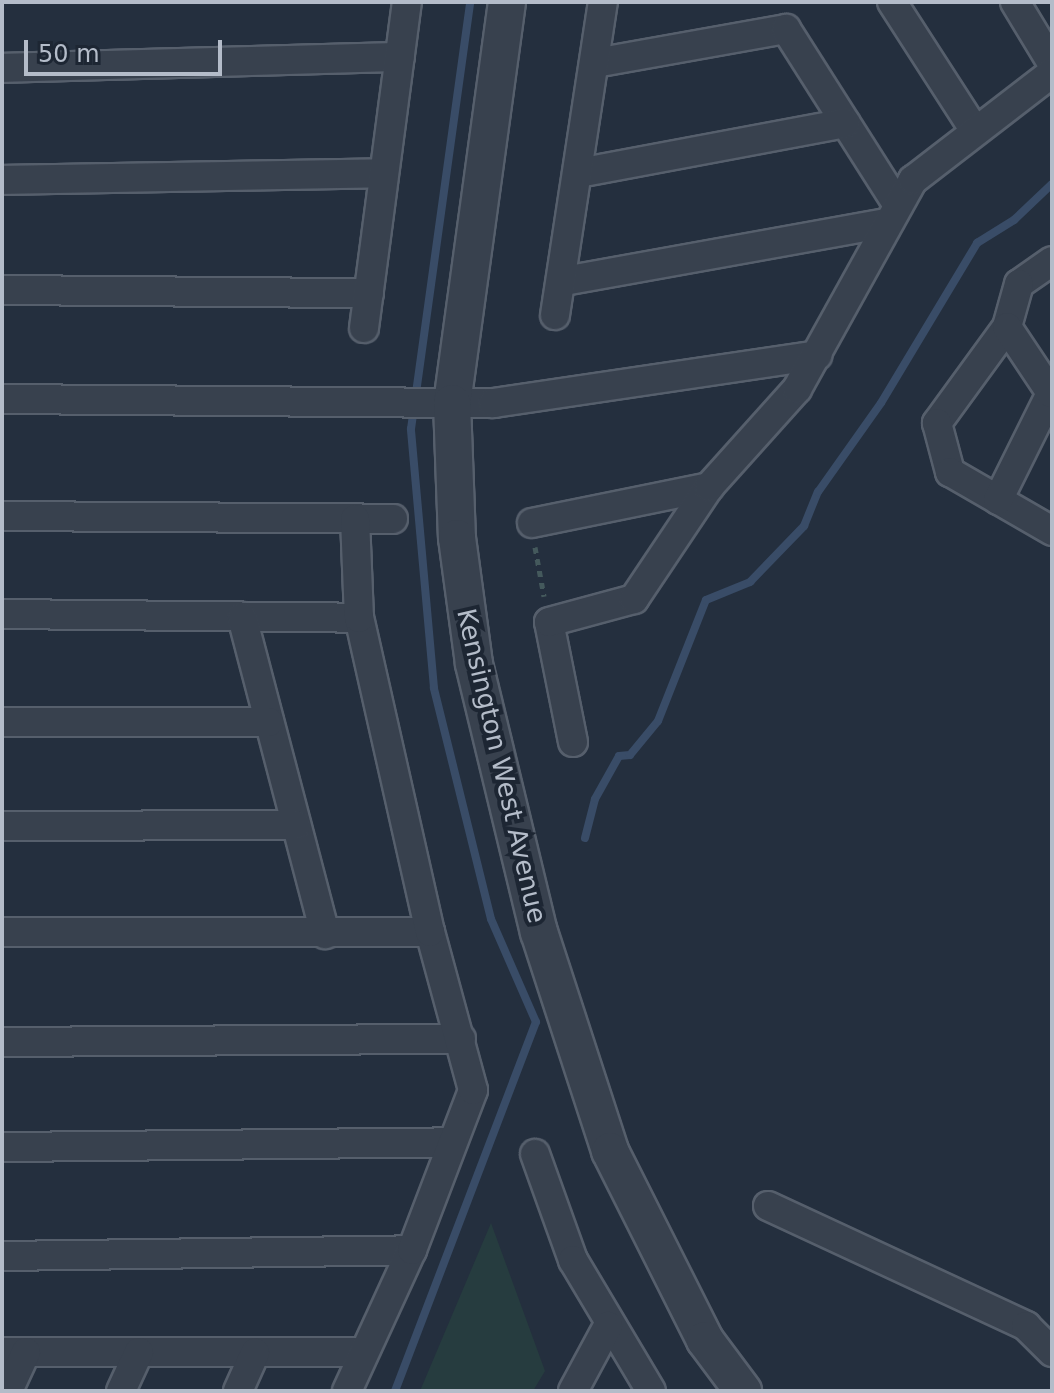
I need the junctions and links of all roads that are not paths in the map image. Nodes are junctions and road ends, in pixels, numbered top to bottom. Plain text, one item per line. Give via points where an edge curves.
1 (407, 2) edge
2 (507, 2) edge
3 (603, 2) edge
4 (892, 2) edge
5 (1015, 2) edge
6 (400, 57) junction
7 (595, 63) junction
8 (1052, 63) edge
9 (2, 68) edge
10 (1052, 73) edge
11 (845, 123) junction
12 (975, 131) junction
13 (384, 173) junction
14 (579, 173) junction
15 (2, 180) edge
16 (892, 214) junction
17 (1052, 261) edge
18 (564, 281) junction
19 (2, 290) edge
20 (369, 293) junction
21 (555, 315) dead end
22 (1007, 327) junction
23 (364, 328) dead end
24 (817, 355) junction
25 (2, 399) edge
26 (452, 403) junction
27 (709, 487) junction
28 (998, 500) junction
29 (2, 516) edge
30 (355, 519) junction
31 (393, 519) dead end
32 (532, 523) road end
33 (1052, 531) edge
34 (2, 614) edge
35 (242, 617) junction
36 (359, 618) junction
37 (2, 722) edge
38 (269, 722) junction
39 (573, 742) dead end
40 (296, 825) junction
41 (2, 826) edge
42 (2, 932) edge
43 (430, 932) junction
44 (325, 934) junction
45 (461, 1039) junction
46 (2, 1042) edge
47 (452, 1142) junction
48 (3, 1147) edge
49 (535, 1154) dead end
50 (768, 1206) dead end
51 (412, 1250) junction
52 (2, 1256) edge
53 (608, 1326) junction
54 (14, 1352) edge
55 (139, 1352) junction
56 (363, 1352) junction
57 (1052, 1352) edge
58 (255, 1353) junction
59 (8, 1391) edge
60 (121, 1391) edge
61 (238, 1391) edge
62 (347, 1391) edge
63 (573, 1391) edge
64 (651, 1391) edge
65 (743, 1391) edge

1 - 6 street
2 - 26 street, Kensington West Avenue
3 - 7 street
4 - 12 street
5 - 8 street
6 - 9 street
6 - 13 street
7 - 11 street via 786,29
7 - 14 street
10 - 12 street
11 - 14 street
11 - 16 street
12 - 16 street via 913,180
13 - 15 street
13 - 20 street
14 - 18 street
16 - 18 street
16 - 24 street
17 - 22 street via 1019,284
18 - 21 street
19 - 20 street
20 - 23 street
22 - 28 street via 1051,393
22 - 28 street via 937,423 950,472
24 - 26 street via 498,403
24 - 27 street via 797,389
25 - 26 street
26 - 65 street, Kensington West Avenue via 457,538 474,664 548,962 610,1151 705,1340
27 - 32 street
27 - 39 street via 634,599 549,622
28 - 33 street
29 - 30 street
30 - 31 street
30 - 36 street
34 - 35 street
35 - 36 street
35 - 38 street
36 - 43 street
37 - 38 street
38 - 40 street
40 - 41 street
40 - 44 street
42 - 44 street
43 - 44 street
43 - 45 street
45 - 46 street
45 - 47 street via 473,1090
47 - 48 street
47 - 51 street
49 - 53 street via 573,1260
50 - 57 street via 1026,1326
51 - 52 street
51 - 56 street
53 - 63 street
53 - 64 street
54 - 55 street
54 - 59 street
55 - 58 street
55 - 60 street
56 - 58 street
56 - 62 street
58 - 61 street

